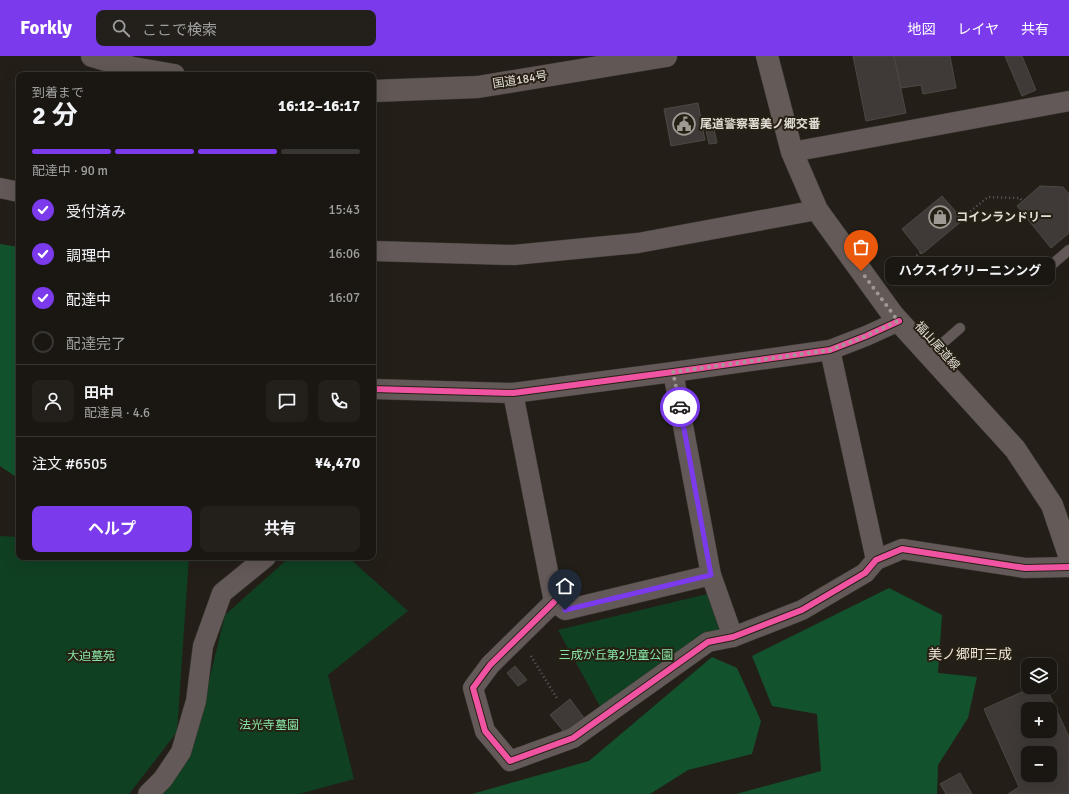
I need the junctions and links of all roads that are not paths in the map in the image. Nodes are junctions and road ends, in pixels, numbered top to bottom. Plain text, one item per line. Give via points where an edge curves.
1 (92, 56) edge
2 (666, 56) edge
3 (767, 56) edge
4 (156, 72) edge
5 (376, 91) edge
6 (1069, 101) edge
7 (792, 152) junction
8 (0, 188) edge
9 (16, 191) edge
10 (817, 210) junction
11 (1069, 250) edge
12 (376, 251) edge
13 (1041, 274) dead end
14 (898, 321) junction
15 (960, 328) dead end
16 (830, 350) junction
17 (929, 355) junction
18 (673, 372) junction
19 (376, 389) edge
20 (513, 393) junction
21 (1069, 555) edge
22 (262, 560) edge
23 (876, 560) junction
24 (1069, 566) edge
25 (711, 575) junction
26 (554, 602) junction
27 (733, 637) junction
28 (148, 794) edge

1 - 4 highway
2 - 5 highway, 国道184号 via 478,87
3 - 7 main road, 福山尾道線
6 - 7 street
7 - 10 main road, 福山尾道線
8 - 9 street
10 - 12 street via 638,243 514,255
10 - 14 main road, 福山尾道線
11 - 13 lane
14 - 16 street
14 - 17 main road, 福山尾道線
15 - 17 lane
16 - 18 street
16 - 23 street
17 - 21 main road, 福山尾道線 via 1015,449 1052,505
18 - 20 street
18 - 25 street
19 - 20 street
20 - 26 street
22 - 28 street via 222,593 203,646 196,701 181,752 163,779
23 - 24 street via 902,549 1025,568
23 - 27 street via 865,573 802,610
25 - 26 street via 565,610
25 - 27 street
26 - 27 street via 490,665 473,688 485,731 510,761 573,738 708,642

